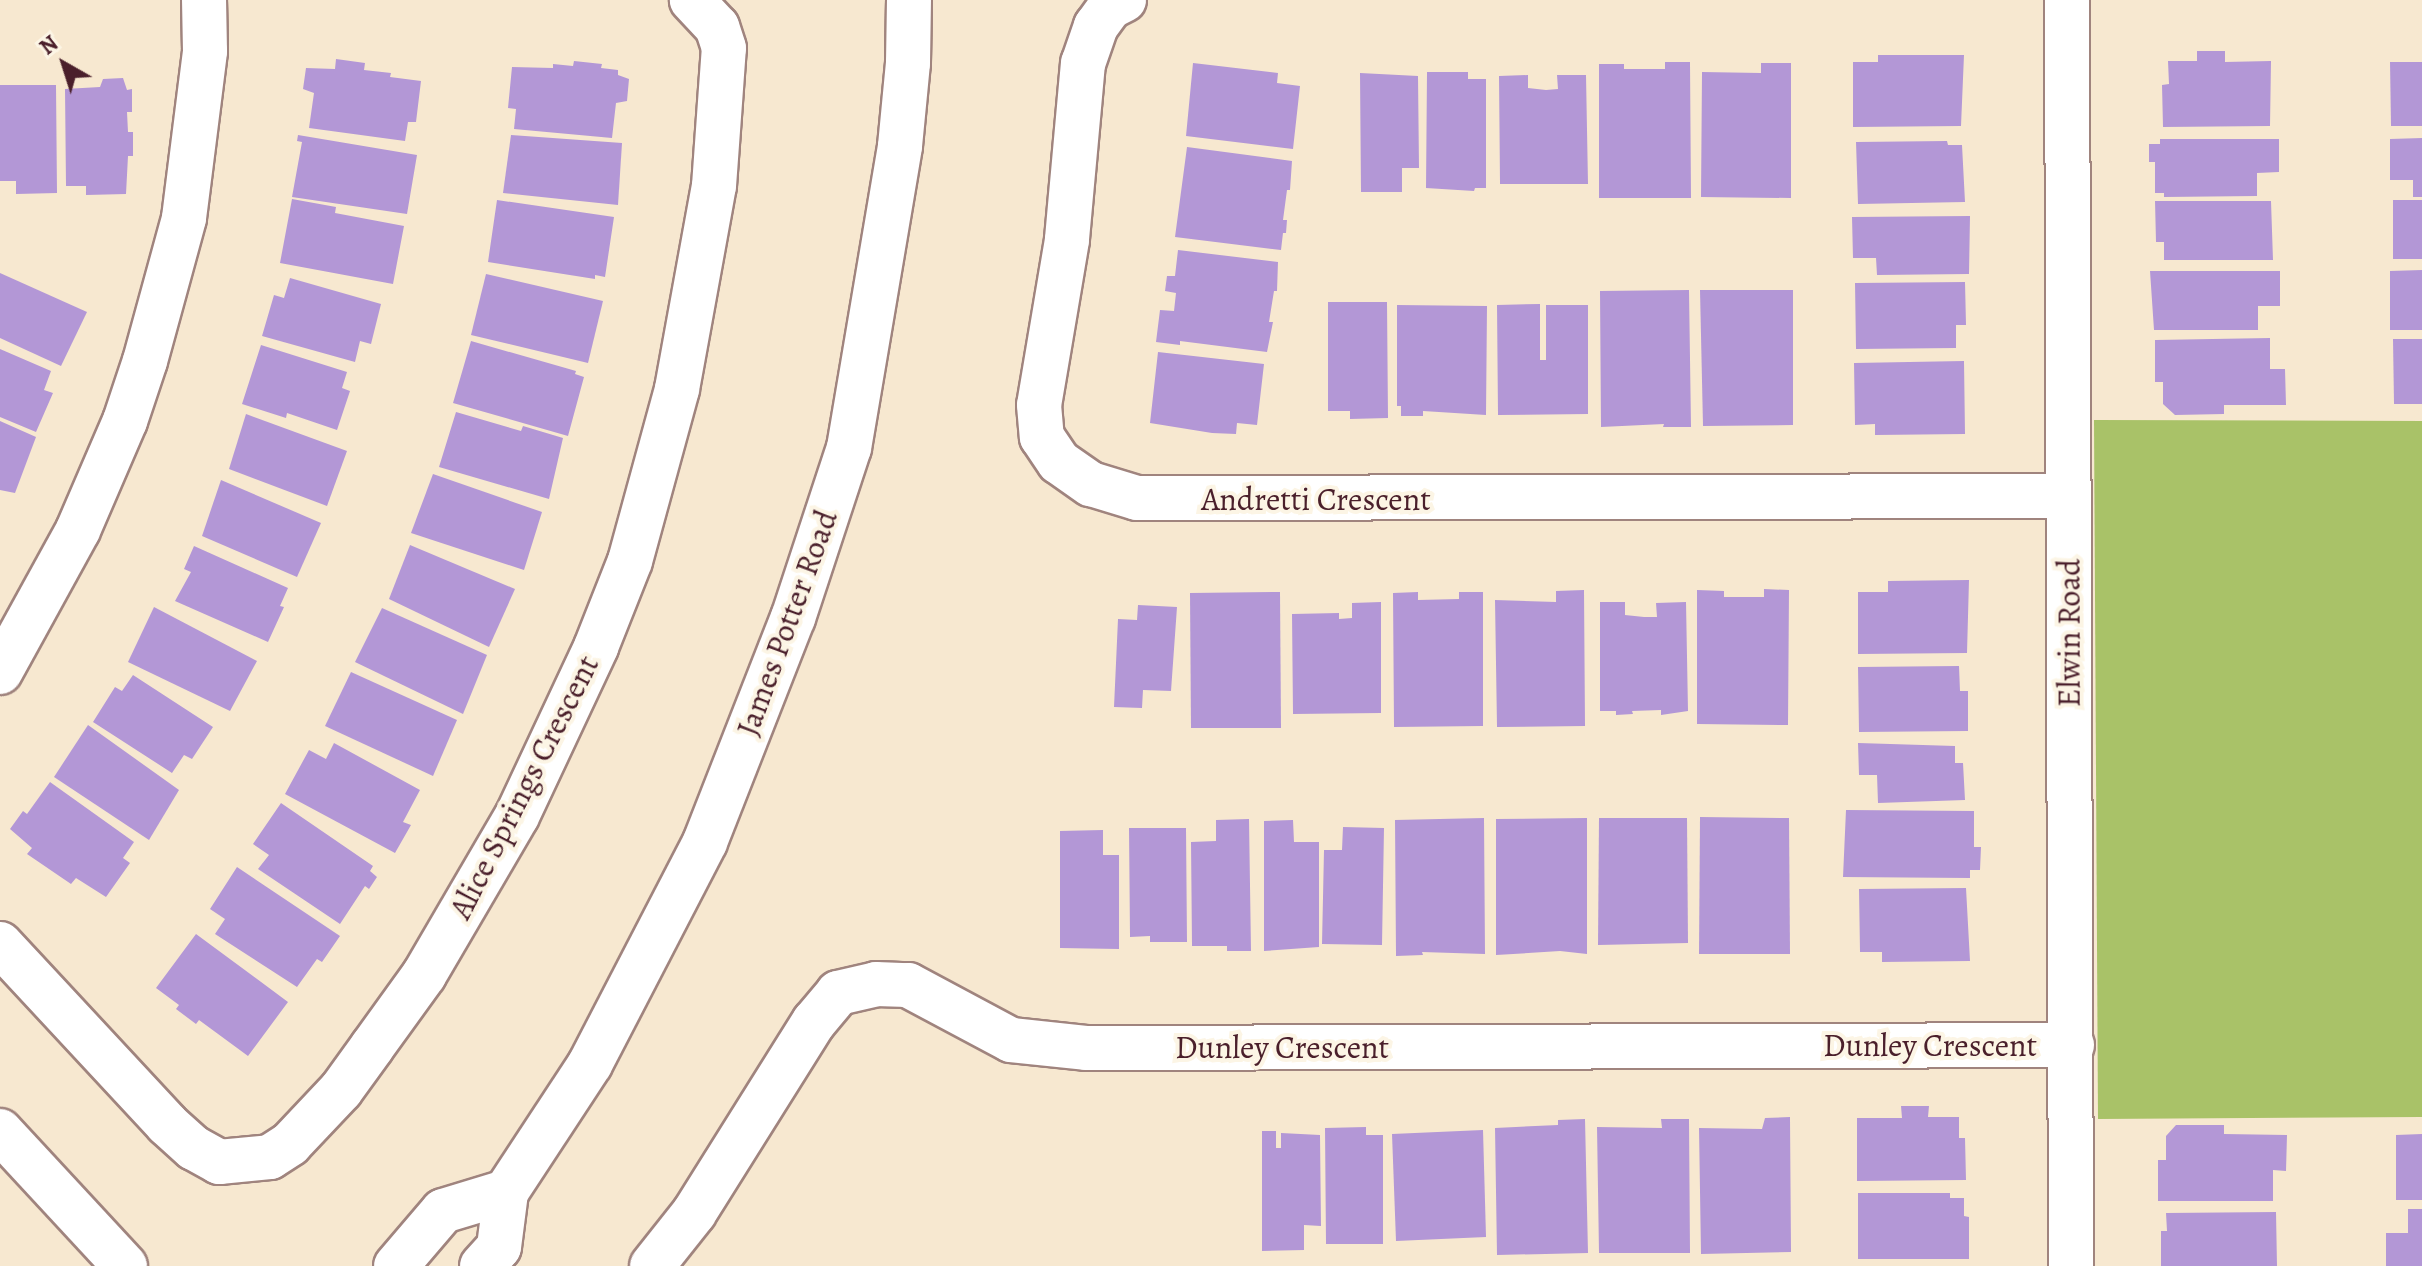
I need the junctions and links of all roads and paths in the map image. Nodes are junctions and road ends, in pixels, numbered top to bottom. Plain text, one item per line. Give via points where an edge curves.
1 (204, 0) edge
2 (909, 0) edge
3 (1124, 0) edge
4 (2067, 0) edge
5 (699, 6) edge
6 (2068, 496) junction
7 (0, 672) edge
8 (0, 944) edge
9 (2072, 1045) junction
10 (0, 1131) edge
11 (506, 1192) junction
12 (125, 1266) edge
13 (396, 1266) edge
14 (482, 1266) edge
15 (652, 1266) edge
16 (2071, 1266) edge

1 - 7 street via 205,51 184,218 145,361 78,530
2 - 11 street, James Potter Road via 900,146 849,448 793,618 692,869 590,1064
3 - 6 street, Andretti Crescent via 1110,7 1096,26 1083,63 1067,240 1039,405 1042,437 1059,462 1091,484 1137,498
4 - 6 street, Elwin Road
5 - 8 street, Alice Springs Crescent via 717,27 724,48 714,186 677,389 630,561 517,816 424,975 341,1090 290,1144 270,1157 219,1162 167,1124
6 - 9 street, Elwin Road
9 - 15 street, Dunley Crescent via 1086,1048 1011,1040 908,985 876,984 838,993 814,1022 694,1213
9 - 16 street, Elwin Road
10 - 12 street
11 - 13 street via 443,1211
11 - 14 street, James Potter Road via 499,1247

